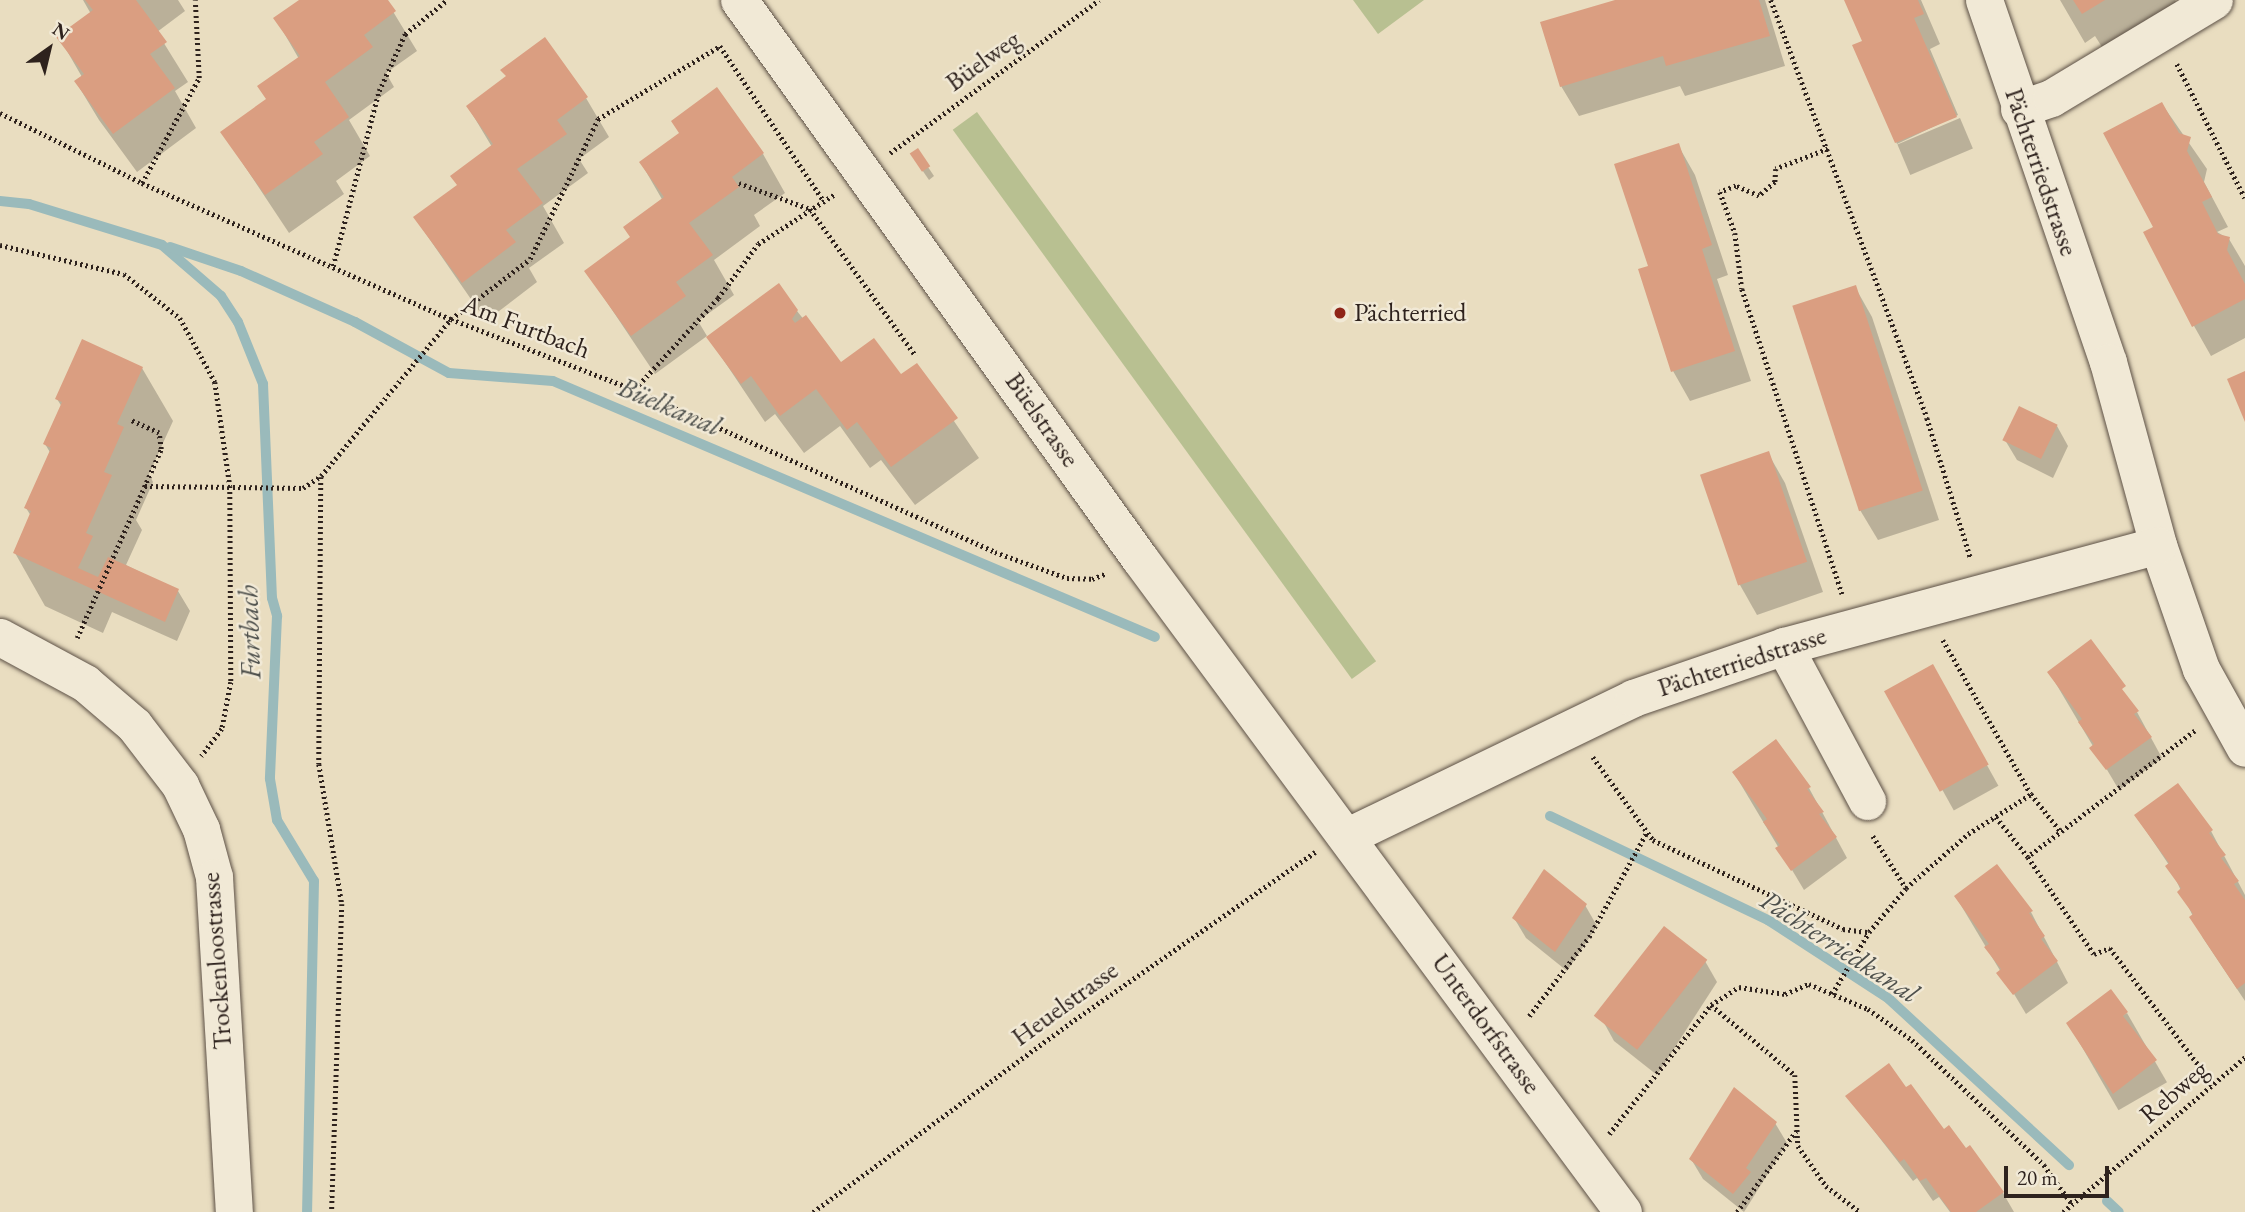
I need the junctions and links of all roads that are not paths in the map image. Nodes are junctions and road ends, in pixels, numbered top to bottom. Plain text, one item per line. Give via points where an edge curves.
1 (739, 0) edge
2 (1984, 0) edge
3 (2214, 0) edge
4 (2019, 109) junction
5 (2158, 545) junction
6 (0, 637) edge
7 (1784, 646) junction
8 (2245, 748) edge
9 (1867, 801) dead end
10 (1346, 834) junction
11 (234, 1212) edge
12 (1623, 1212) edge

1 - 10 street, Büelstrasse via 1140,559
2 - 4 street, Pächterriedstrasse
3 - 4 street via 2051,98
4 - 5 street, Pächterriedstrasse via 2108,362
5 - 7 street, Pächterriedstrasse
5 - 8 street, Pächterriedstrasse via 2201,669
6 - 11 street, Trockenloostrasse via 85,683 134,725 180,785 201,829 214,877
7 - 9 street
7 - 10 street, Pächterriedstrasse via 1633,698
10 - 12 street, Unterdorfstrasse

